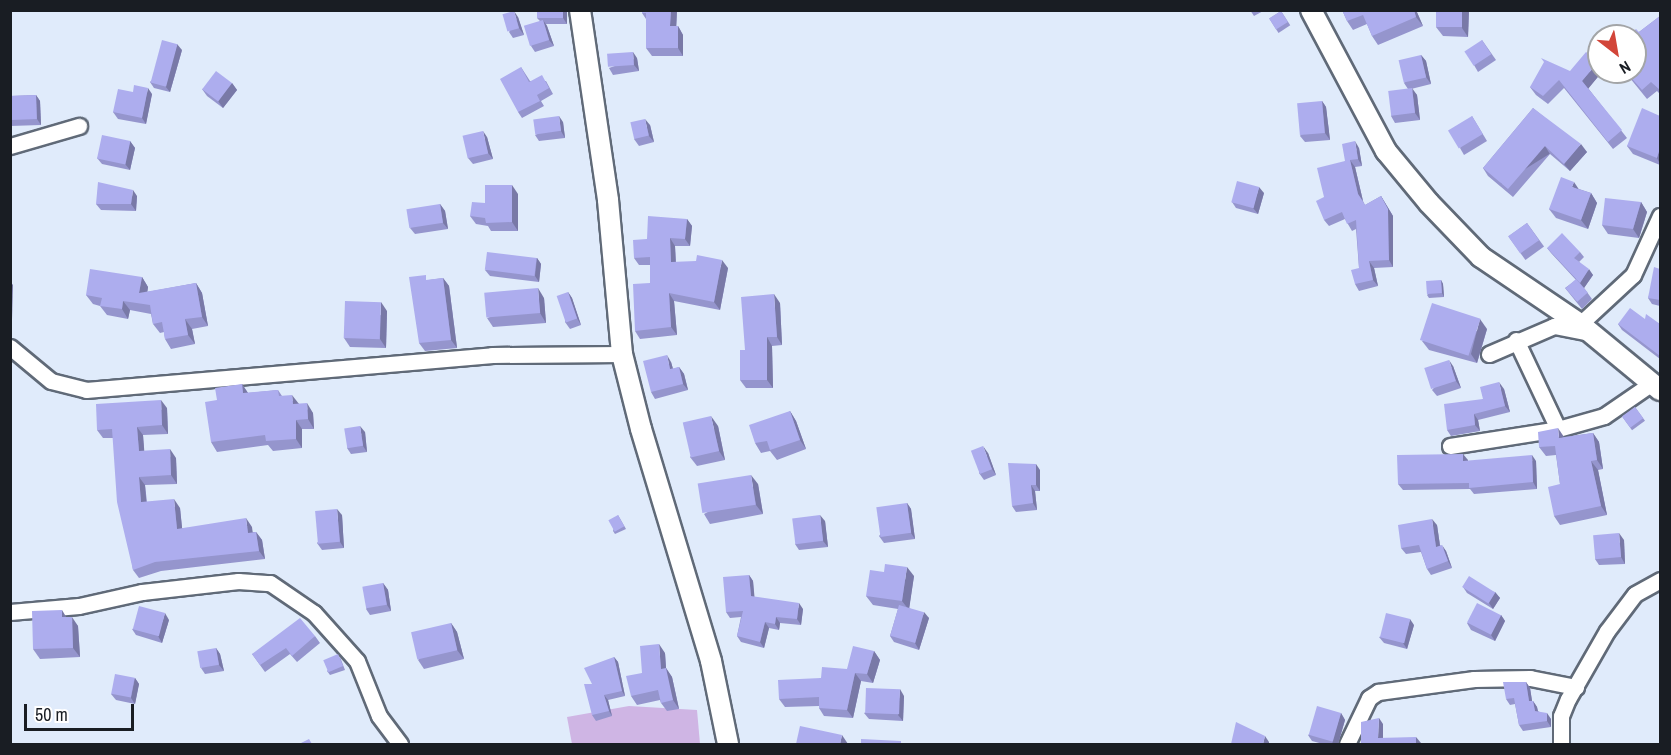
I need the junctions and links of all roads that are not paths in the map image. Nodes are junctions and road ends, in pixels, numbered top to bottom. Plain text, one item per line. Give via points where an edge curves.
1 (580, 10) edge
2 (1311, 10) edge
3 (79, 126) dead end
4 (10, 146) edge
5 (1660, 216) edge
6 (1586, 330) junction
7 (1516, 340) junction
8 (10, 347) edge
9 (622, 354) junction
10 (1490, 354) dead end
11 (1656, 386) edge
12 (1558, 429) junction
13 (1450, 446) dead end
14 (1660, 580) edge
15 (10, 612) edge
16 (1576, 687) junction
17 (400, 744) edge
18 (728, 744) edge
19 (1347, 744) edge
20 (1561, 744) edge

1 - 9 main road via 608,200
2 - 6 main road via 1386,151 1429,203 1481,257
3 - 4 street
5 - 6 street via 1633,275
6 - 7 street via 1565,325
6 - 11 main road
7 - 10 street
7 - 12 street
8 - 9 street via 51,381 86,390 492,356
9 - 18 main road via 640,429 711,661
11 - 12 street via 1604,416
12 - 13 street
14 - 16 street via 1635,594 1621,610
15 - 17 street via 79,606 142,592 237,581 270,584 314,613 357,661 379,716
16 - 19 street via 1530,678 1474,679 1378,692 1369,698
16 - 20 street via 1561,716

